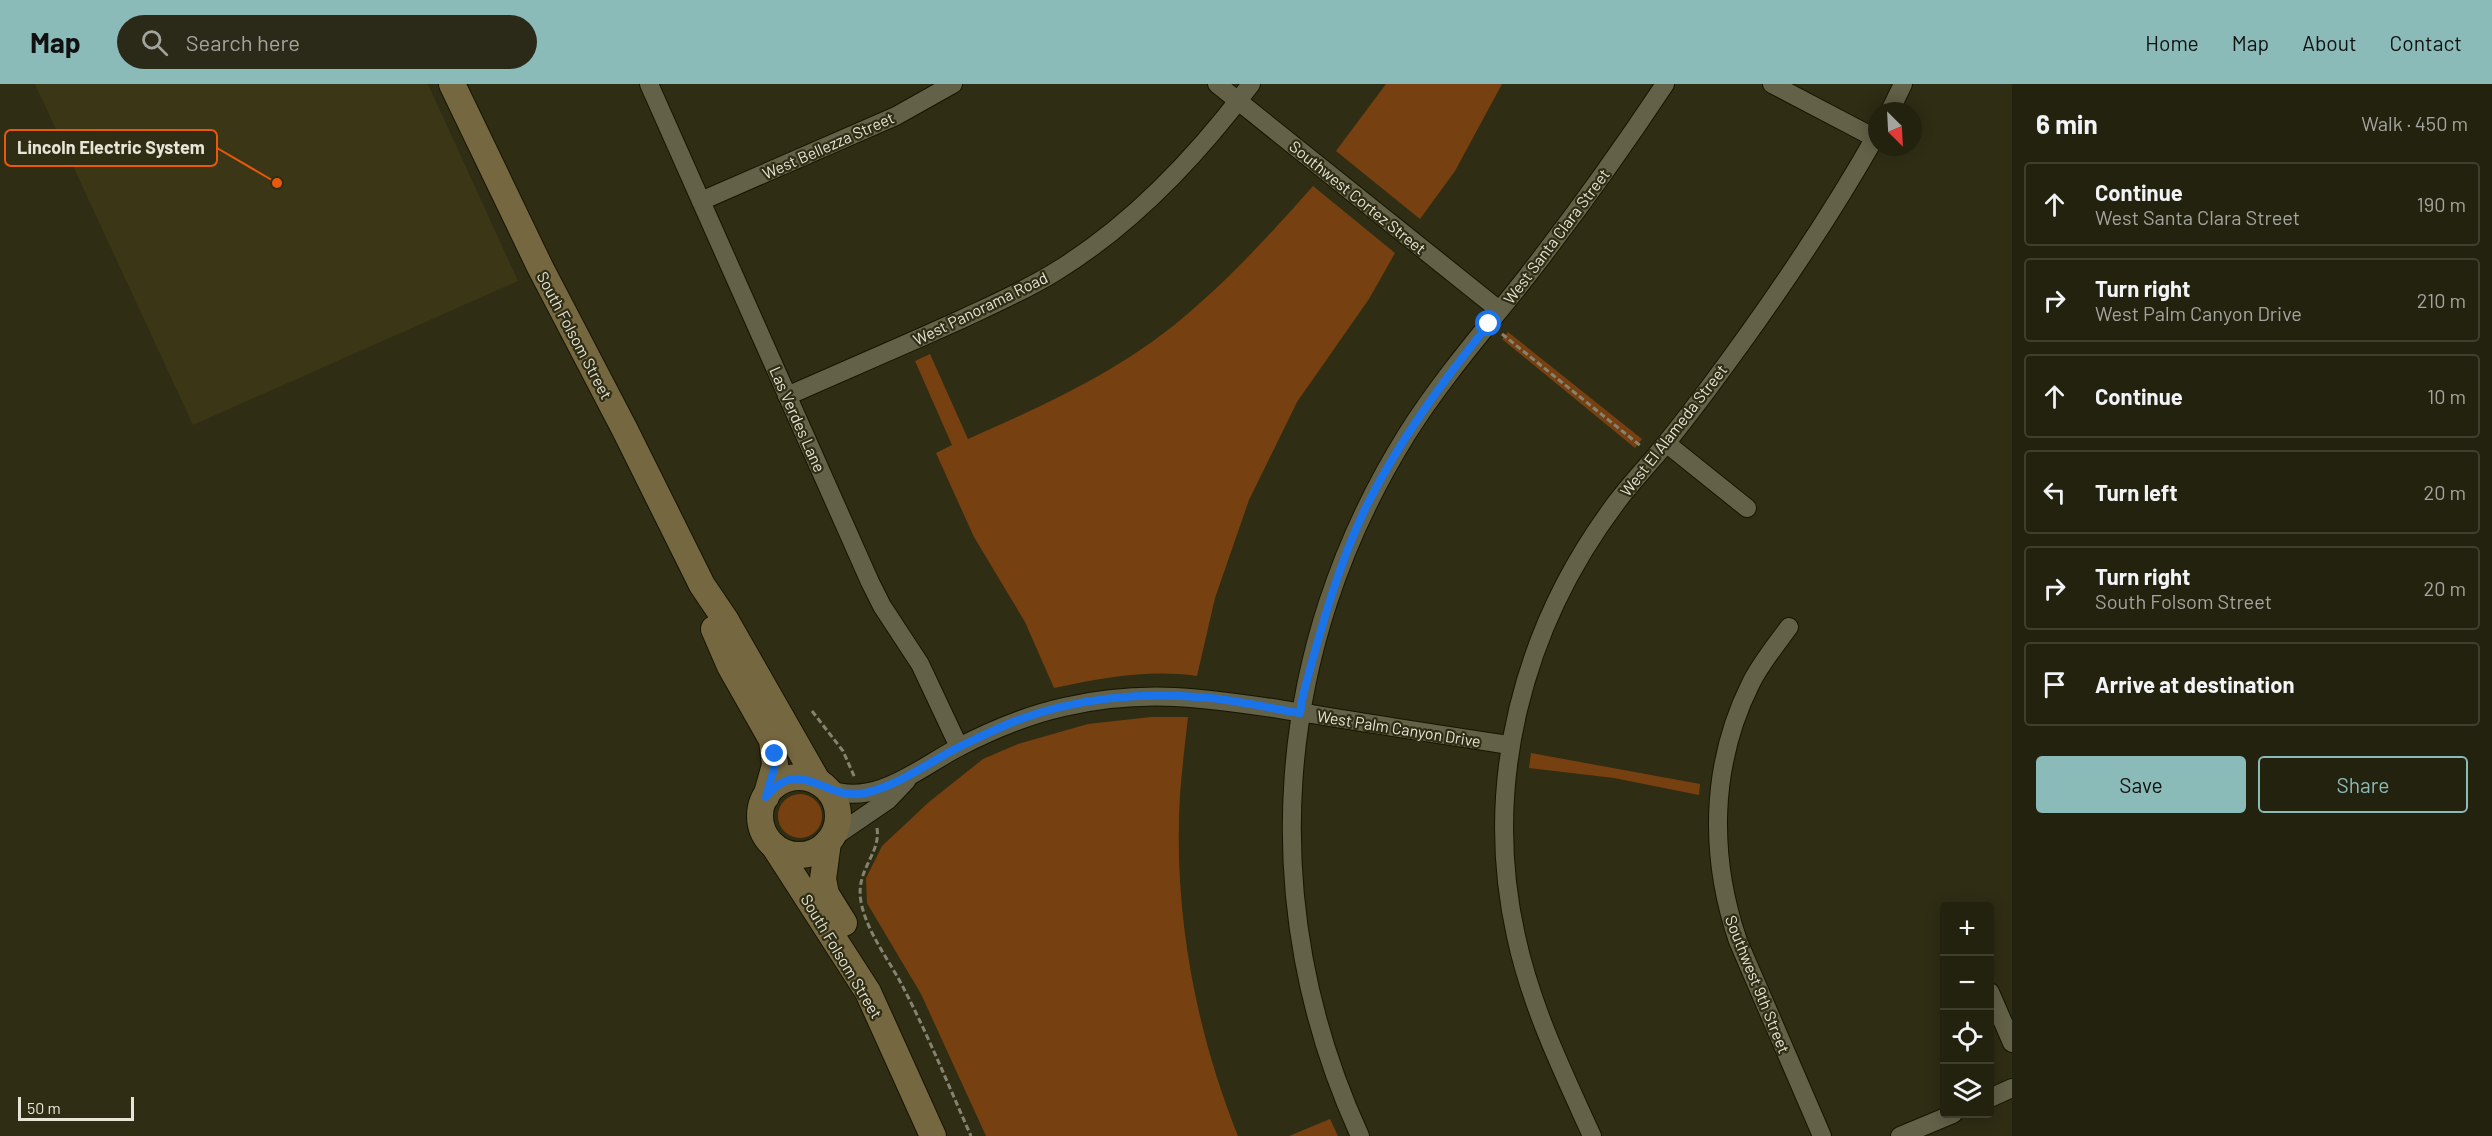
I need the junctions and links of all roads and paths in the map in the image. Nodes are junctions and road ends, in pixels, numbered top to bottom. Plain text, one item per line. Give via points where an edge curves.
1 (452, 84) edge
2 (649, 84) edge
3 (953, 84) edge
4 (1217, 84) edge
5 (1251, 84) edge
6 (1665, 84) edge
7 (1772, 84) edge
8 (1904, 84) edge
9 (1238, 101) junction
10 (1895, 102) edge
11 (1868, 132) edge
12 (1868, 150) edge
13 (701, 201) junction
14 (1494, 317) junction
15 (788, 396) junction
16 (1660, 450) junction
17 (1747, 508) dead end
18 (702, 585) junction
19 (1790, 627) dead end
20 (812, 711) dead end
21 (1300, 713) junction
22 (1509, 745) junction
23 (958, 747) junction
24 (910, 776) junction
25 (856, 781) dead end
26 (822, 785) junction
27 (766, 797) junction
28 (877, 826) dead end
29 (830, 841) junction
30 (774, 846) junction
31 (1994, 1003) edge
32 (2012, 1043) edge
33 (2012, 1088) edge
34 (1994, 1096) edge
35 (1945, 1123) edge
36 (933, 1136) edge
37 (949, 1136) edge
38 (971, 1136) edge
39 (1360, 1136) edge
40 (1592, 1136) edge
41 (1822, 1136) edge
42 (1900, 1136) edge

1 - 18 street, South Folsom Street
2 - 13 street, Las Verdes Lane
3 - 13 street, West Bellezza Street via 896,116
4 - 9 street, Southwest Cortez Street
5 - 9 street, West Panorama Road
6 - 14 street, West Santa Clara Street via 1627,141
7 - 11 street
8 - 10 street
9 - 14 street, Southwest Cortez Street
9 - 15 street, West Panorama Road via 1170,180 1056,272 1008,298
12 - 16 street, West El Alameda Street via 1842,197 1722,369
13 - 15 street, Las Verdes Lane
14 - 16 path
14 - 21 street, West Santa Clara Street via 1408,432 1365,510 1333,589
15 - 23 street, Las Verdes Lane via 870,582 920,664
16 - 17 street
16 - 22 street, West El Alameda Street via 1584,550 1552,609 1534,655
18 - 26 street, South Folsom Street
18 - 27 street, South Folsom Street via 730,666 772,740 775,765
19 - 41 street, Southwest 9th Street via 1751,682 1737,714 1722,771 1716,822 1718,855 1725,902 1738,941
20 - 25 path via 843,751
21 - 22 street, West Palm Canyon Drive
21 - 23 street, West Palm Canyon Drive via 1210,698 1156,695 1102,700 1010,723
21 - 39 street, West Santa Clara Street via 1292,804 1292,870 1304,969 1336,1080
22 - 40 street, West El Alameda Street via 1504,831 1515,933 1540,1019
23 - 24 street, West Palm Canyon Drive
24 - 26 street, West Palm Canyon Drive via 862,794 836,793
24 - 29 street, West Palm Canyon Drive via 888,800
26 - 27 street via 807,778 795,778 783,781
26 - 29 street via 837,807 838,818
27 - 30 street via 761,823
28 - 38 path via 879,837 860,880 864,915 920,1020
29 - 30 street via 807,854 795,855
29 - 37 street, South Folsom Street via 823,879 826,894 888,999
30 - 36 street, South Folsom Street via 868,992
31 - 32 street
33 - 34 street
35 - 42 street

